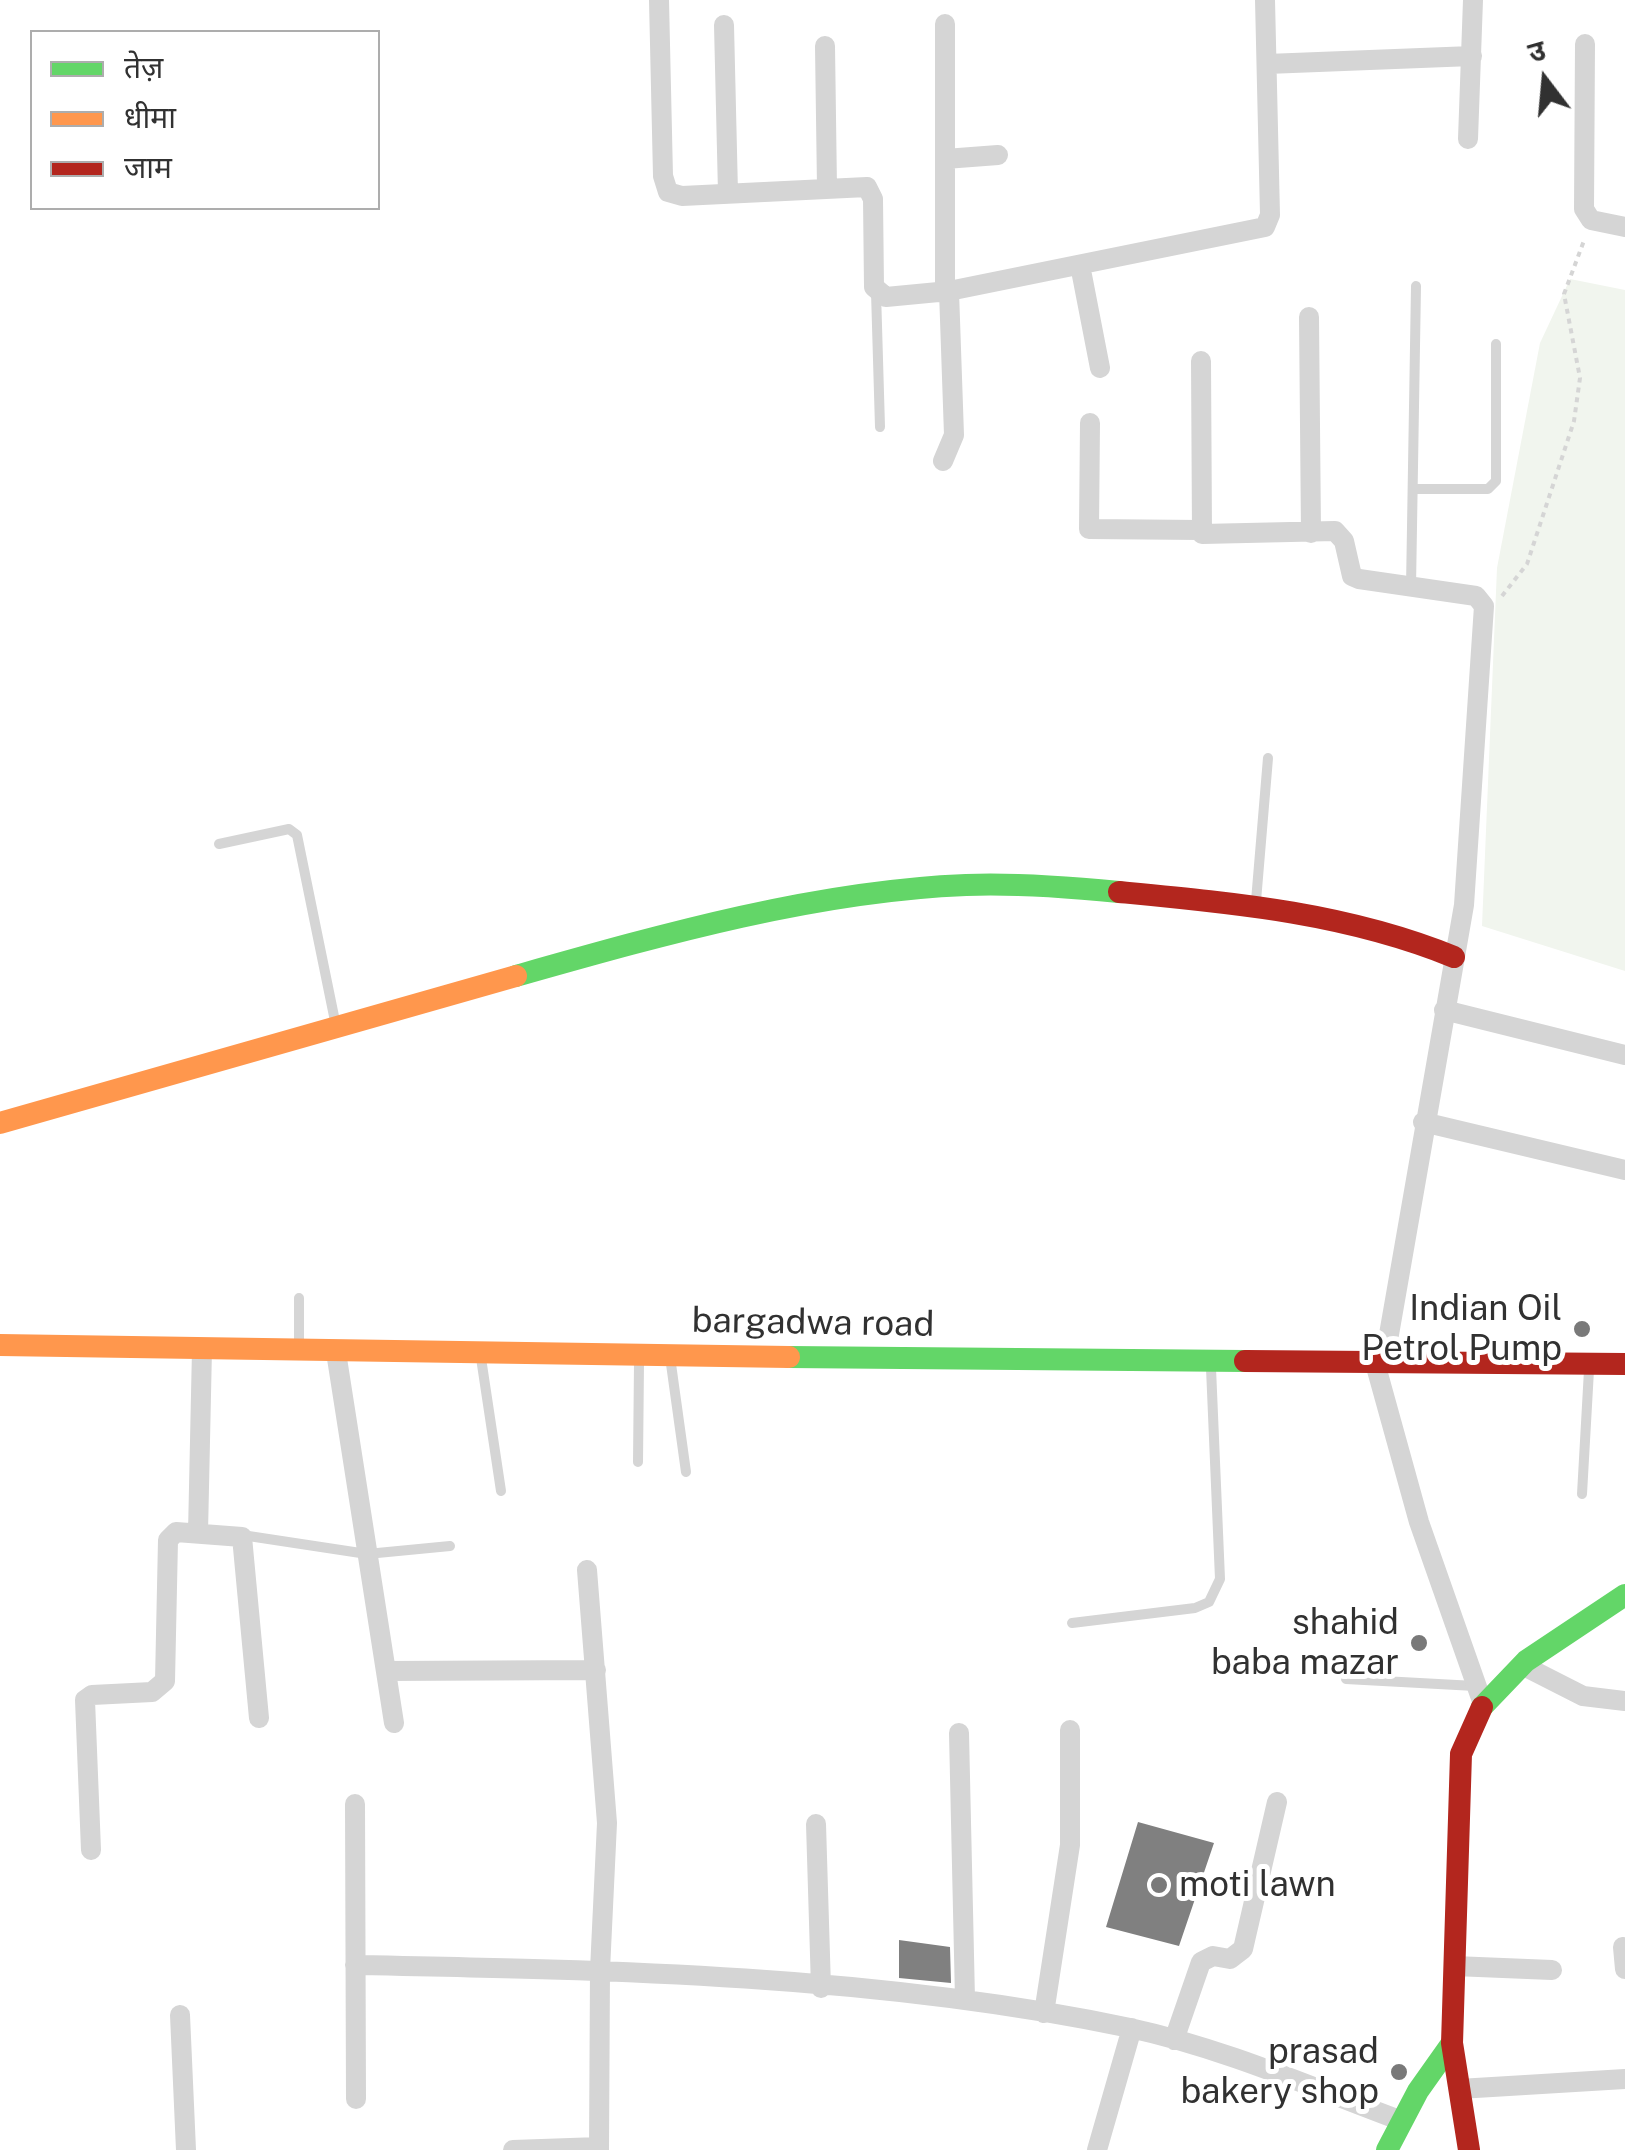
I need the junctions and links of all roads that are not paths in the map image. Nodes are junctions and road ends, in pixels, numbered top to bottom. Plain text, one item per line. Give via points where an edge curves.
1 (659, 0) edge
2 (1265, 0) edge
3 (1473, 0) edge
4 (945, 24) dead end
5 (724, 25) dead end
6 (1585, 44) dead end
7 (825, 46) dead end
8 (1472, 56) junction
9 (1266, 64) junction
10 (1468, 140) dead end
11 (998, 155) dead end
12 (945, 159) junction
13 (826, 188) junction
14 (728, 194) junction
15 (1625, 227) edge
16 (1080, 265) junction
17 (1416, 286) dead end
18 (947, 291) junction
19 (876, 292) junction
20 (1309, 317) dead end
21 (1496, 344) dead end
22 (1201, 362) dead end
23 (1100, 368) dead end
24 (1090, 423) dead end
25 (880, 427) dead end
26 (943, 461) dead end
27 (1413, 490) junction
28 (1200, 530) junction
29 (1310, 532) junction
30 (1412, 588) junction
31 (1268, 758) dead end
32 (219, 844) dead end
33 (1255, 904) junction
34 (1454, 957) junction
35 (1444, 1010) junction
36 (336, 1026) junction
37 (1625, 1055) edge
38 (1423, 1122) junction
39 (0, 1123) edge
40 (1625, 1170) edge
41 (299, 1298) dead end
42 (0, 1345) edge
43 (202, 1349) junction
44 (299, 1352) junction
45 (336, 1352) junction
46 (481, 1354) junction
47 (639, 1356) junction
48 (670, 1356) junction
49 (1211, 1362) junction
50 (1380, 1363) junction
51 (1590, 1364) junction
52 (1625, 1364) edge
53 (638, 1462) dead end
54 (686, 1472) dead end
55 (501, 1491) dead end
56 (1582, 1494) dead end
57 (198, 1532) junction
58 (236, 1534) junction
59 (450, 1546) dead end
60 (368, 1554) junction
61 (588, 1570) dead end
62 (1625, 1595) edge
63 (1072, 1623) dead end
64 (1522, 1665) junction
65 (596, 1670) junction
66 (386, 1671) junction
67 (1346, 1679) dead end
68 (1480, 1695) junction
69 (1625, 1701) edge
70 (259, 1718) dead end
71 (394, 1723) dead end
72 (1070, 1730) dead end
73 (959, 1734) dead end
74 (1277, 1802) dead end
75 (355, 1804) dead end
76 (816, 1824) dead end
77 (91, 1850) dead end
78 (356, 1964) junction
79 (1454, 1966) junction
80 (600, 1970) junction
81 (1552, 1970) dead end
82 (821, 1988) junction
83 (965, 2000) junction
84 (1044, 2013) junction
85 (180, 2015) dead end
86 (1132, 2028) junction
87 (1174, 2040) junction
88 (1452, 2044) junction
89 (1625, 2079) edge
90 (1459, 2088) junction
91 (356, 2098) dead end
92 (1402, 2121) junction
93 (599, 2149) edge
94 (186, 2150) edge
95 (513, 2150) edge
96 (1098, 2150) edge
97 (1387, 2150) edge
98 (1469, 2150) edge

1 - 14 street via 664,184 674,196
2 - 9 street
3 - 8 street
4 - 12 street
5 - 14 street
6 - 15 street via 1584,210 1592,220
7 - 13 street
8 - 9 street
8 - 10 street
9 - 16 street via 1265,227
11 - 12 street
12 - 18 street
13 - 14 street
13 - 19 street via 862,186 872,194
16 - 18 street
16 - 23 street
17 - 27 lane
18 - 19 street via 886,298
18 - 26 street via 954,435
19 - 25 lane
20 - 29 street
21 - 27 lane via 1496,481 1488,488
22 - 28 street
24 - 28 street via 1088,529
27 - 30 lane
28 - 29 street via 1206,537
29 - 30 street via 1341,534 1352,576
30 - 34 street via 1476,596 1484,606 1466,890
31 - 33 lane
32 - 36 lane via 289,829 297,834
33 - 34 street via 1404,936
33 - 36 street via 994,883 891,890 550,963
34 - 35 street
35 - 37 street
35 - 38 street
36 - 39 street via 148,1087
38 - 40 street
38 - 50 street
41 - 44 lane
42 - 43 street, bargadwa road
43 - 44 street, bargadwa road
43 - 57 street
44 - 45 street, bargadwa road
45 - 46 street, bargadwa road
45 - 60 street
46 - 47 street, bargadwa road
46 - 55 lane
47 - 48 street, bargadwa road
47 - 53 lane
48 - 49 street, bargadwa road
48 - 54 lane
49 - 50 street, bargadwa road
49 - 63 lane via 1216,1593 1196,1608
50 - 51 street, bargadwa road
50 - 68 street via 1419,1522
51 - 52 street, bargadwa road
51 - 56 lane
57 - 58 street
57 - 77 street via 176,1532 168,1540 165,1680 152,1692 85,1700
58 - 60 lane
58 - 70 street via 244,1544
59 - 60 lane
60 - 66 street
61 - 65 street
62 - 64 street
64 - 68 street
64 - 69 street via 1595,1700
65 - 66 street
65 - 80 street via 608,1823
66 - 71 street
67 - 68 lane
68 - 79 street via 1461,1754
72 - 84 street via 1070,1845
73 - 83 street
74 - 87 street via 1243,1949 1230,1960 1213,1956 1201,1962
75 - 78 street
76 - 82 street
78 - 80 street
78 - 91 street
79 - 81 street
79 - 88 street
80 - 82 street
80 - 93 street
82 - 83 street
83 - 84 street
84 - 86 street
85 - 94 street
86 - 87 street
86 - 96 street
87 - 92 street
88 - 90 street
88 - 92 street
89 - 90 street
90 - 98 street
92 - 97 street
93 - 95 street

